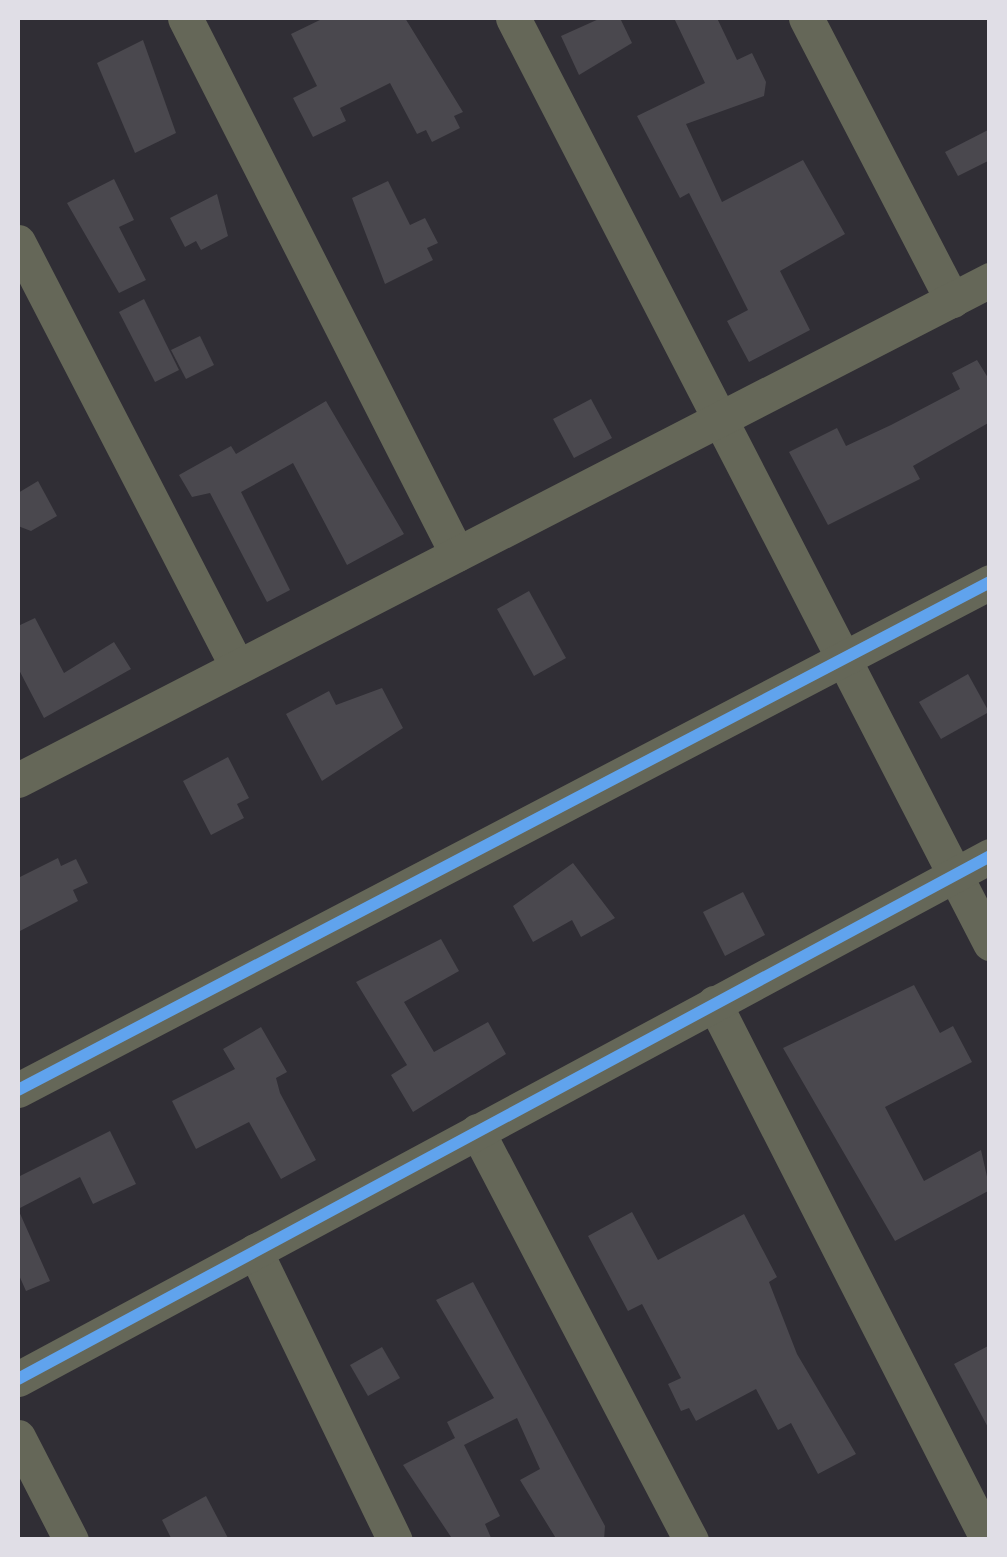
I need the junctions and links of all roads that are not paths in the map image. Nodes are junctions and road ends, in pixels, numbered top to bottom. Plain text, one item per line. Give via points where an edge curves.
1 (186, 18) edge
2 (513, 18) edge
3 (806, 18) edge
4 (18, 242) edge
5 (990, 280) edge
6 (952, 300) junction
7 (720, 419) junction
8 (457, 554) junction
9 (990, 582) edge
10 (844, 658) junction
11 (237, 667) junction
12 (18, 780) edge
13 (990, 856) edge
14 (954, 873) junction
15 (990, 942) edge
16 (714, 1003) junction
17 (18, 1090) edge
18 (476, 1131) junction
19 (255, 1252) junction
20 (18, 1379) edge
21 (18, 1437) edge
22 (71, 1540) edge
23 (394, 1540) edge
24 (691, 1540) edge
25 (988, 1540) edge

1 - 8 street
2 - 7 street
3 - 6 street
4 - 11 street
5 - 6 street
6 - 7 street
7 - 8 street
7 - 10 street
8 - 11 street
9 - 10 street
10 - 14 street
10 - 17 street
11 - 12 street
13 - 14 street
14 - 15 street
14 - 16 street
16 - 18 street
16 - 25 street
18 - 19 street
18 - 24 street
19 - 20 street
19 - 23 street
21 - 22 street

